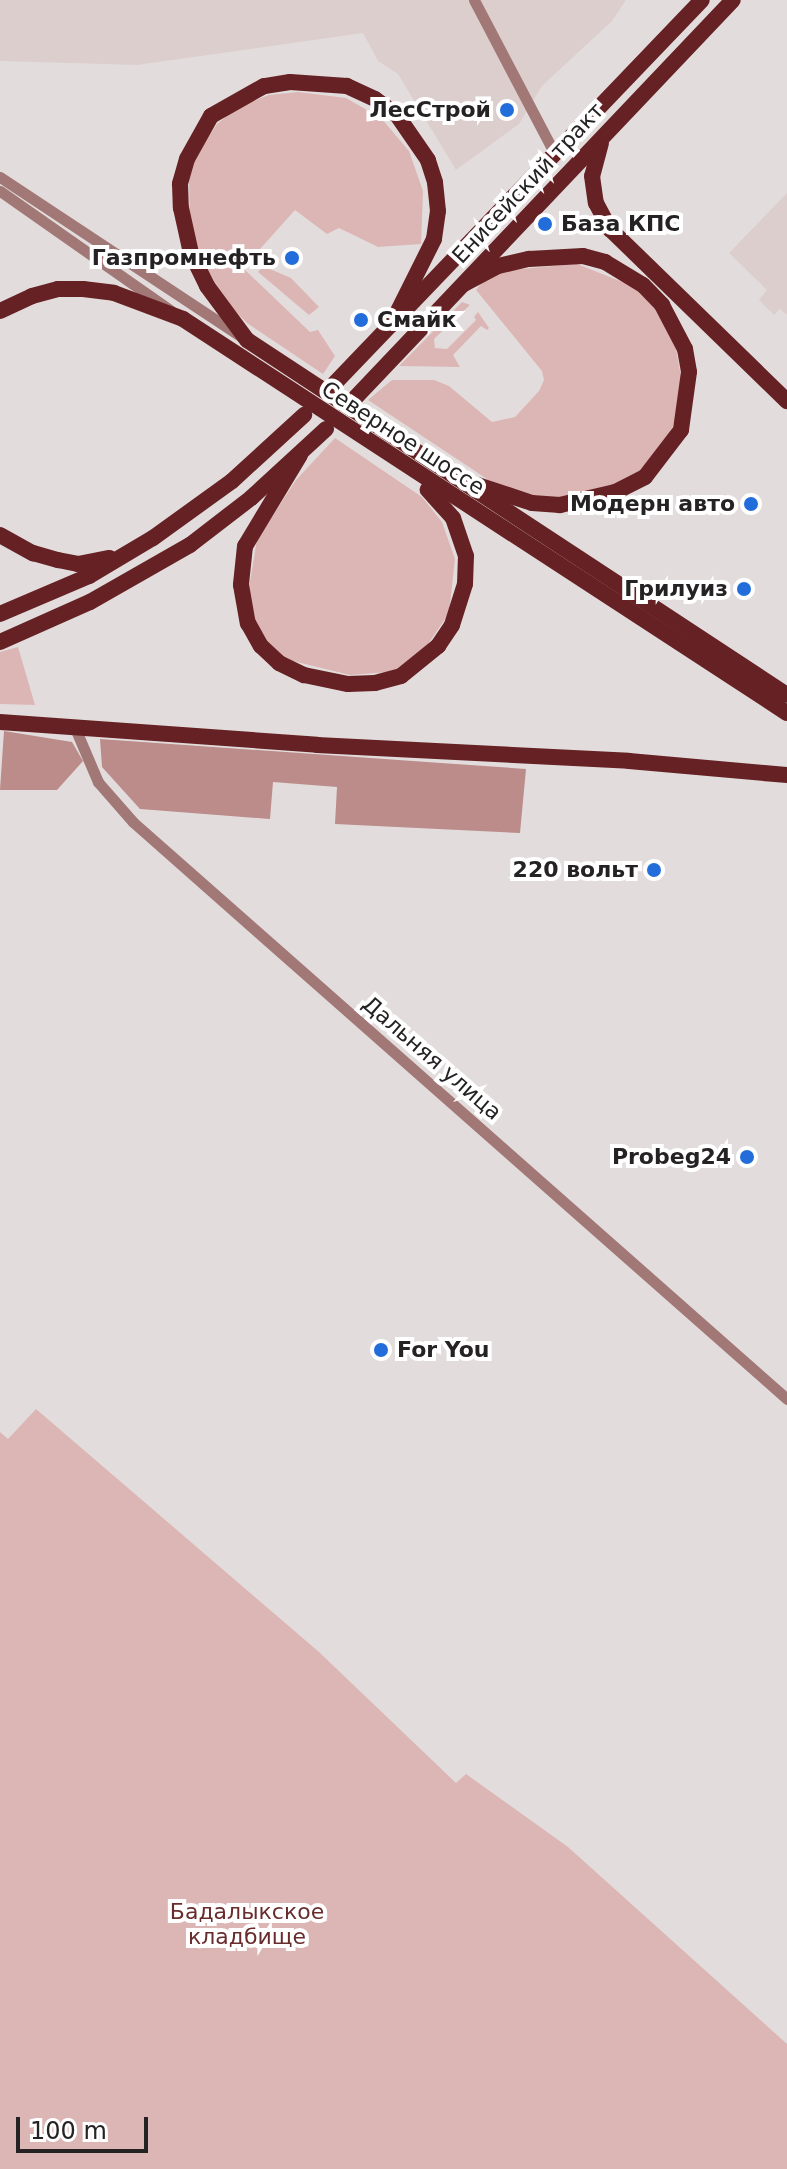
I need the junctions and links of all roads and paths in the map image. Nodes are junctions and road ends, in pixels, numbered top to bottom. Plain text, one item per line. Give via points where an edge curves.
1 (474, 0) edge
2 (702, 0) edge
3 (733, 0) edge
4 (607, 131) junction
5 (555, 154) junction
6 (0, 177) edge
7 (0, 191) edge
8 (464, 284) junction
9 (0, 311) edge
10 (183, 319) junction
11 (391, 325) junction
12 (247, 340) junction
13 (335, 383) dead end
14 (356, 397) dead end
15 (787, 401) edge
16 (304, 415) dead end
17 (326, 429) dead end
18 (379, 441) junction
19 (300, 455) junction
20 (457, 479) junction
21 (0, 535) edge
22 (133, 550) junction
23 (0, 614) edge
24 (0, 642) edge
25 (787, 695) edge
26 (787, 713) edge
27 (0, 722) edge
28 (75, 728) junction
29 (787, 775) edge
30 (787, 1399) edge

1 - 5 street
2 - 5 main road, Енисейский тракт
3 - 4 main road, Енисейский тракт
4 - 8 main road, Енисейский тракт
4 - 15 main road via 592,169 596,203 610,229
5 - 11 main road, Енисейский тракт
6 - 12 street, Северное шоссе
7 - 10 street, Северное шоссе
8 - 14 main road, Енисейский тракт
8 - 20 main road via 498,266 529,259 583,256 605,262 643,285 662,305 685,349 689,372 681,430 645,477 615,492 560,505 532,503
9 - 10 main road via 58,289 83,289 114,293
10 - 18 main road, Северное шоссе via 266,376
11 - 12 main road via 434,239 438,211 428,160 397,115 375,99 347,86 290,82 264,86 211,116 198,134 180,184 191,253 220,307
11 - 13 main road, Енисейский тракт
12 - 18 main road, Северное шоссе
16 - 22 main road via 232,481
17 - 19 main road
18 - 19 main road via 441,501 466,556 465,584 452,625 438,646 401,676 375,683 348,684 304,675 279,663 248,623 241,585 245,546
18 - 20 main road, Северное шоссе
18 - 26 main road, Северное шоссе
19 - 24 main road via 190,545 90,602
20 - 25 main road, Северное шоссе
21 - 22 main road via 33,553 78,564
22 - 23 main road via 89,576
27 - 28 main road
28 - 29 main road
28 - 30 street, Дальняя улица via 98,782 133,822

